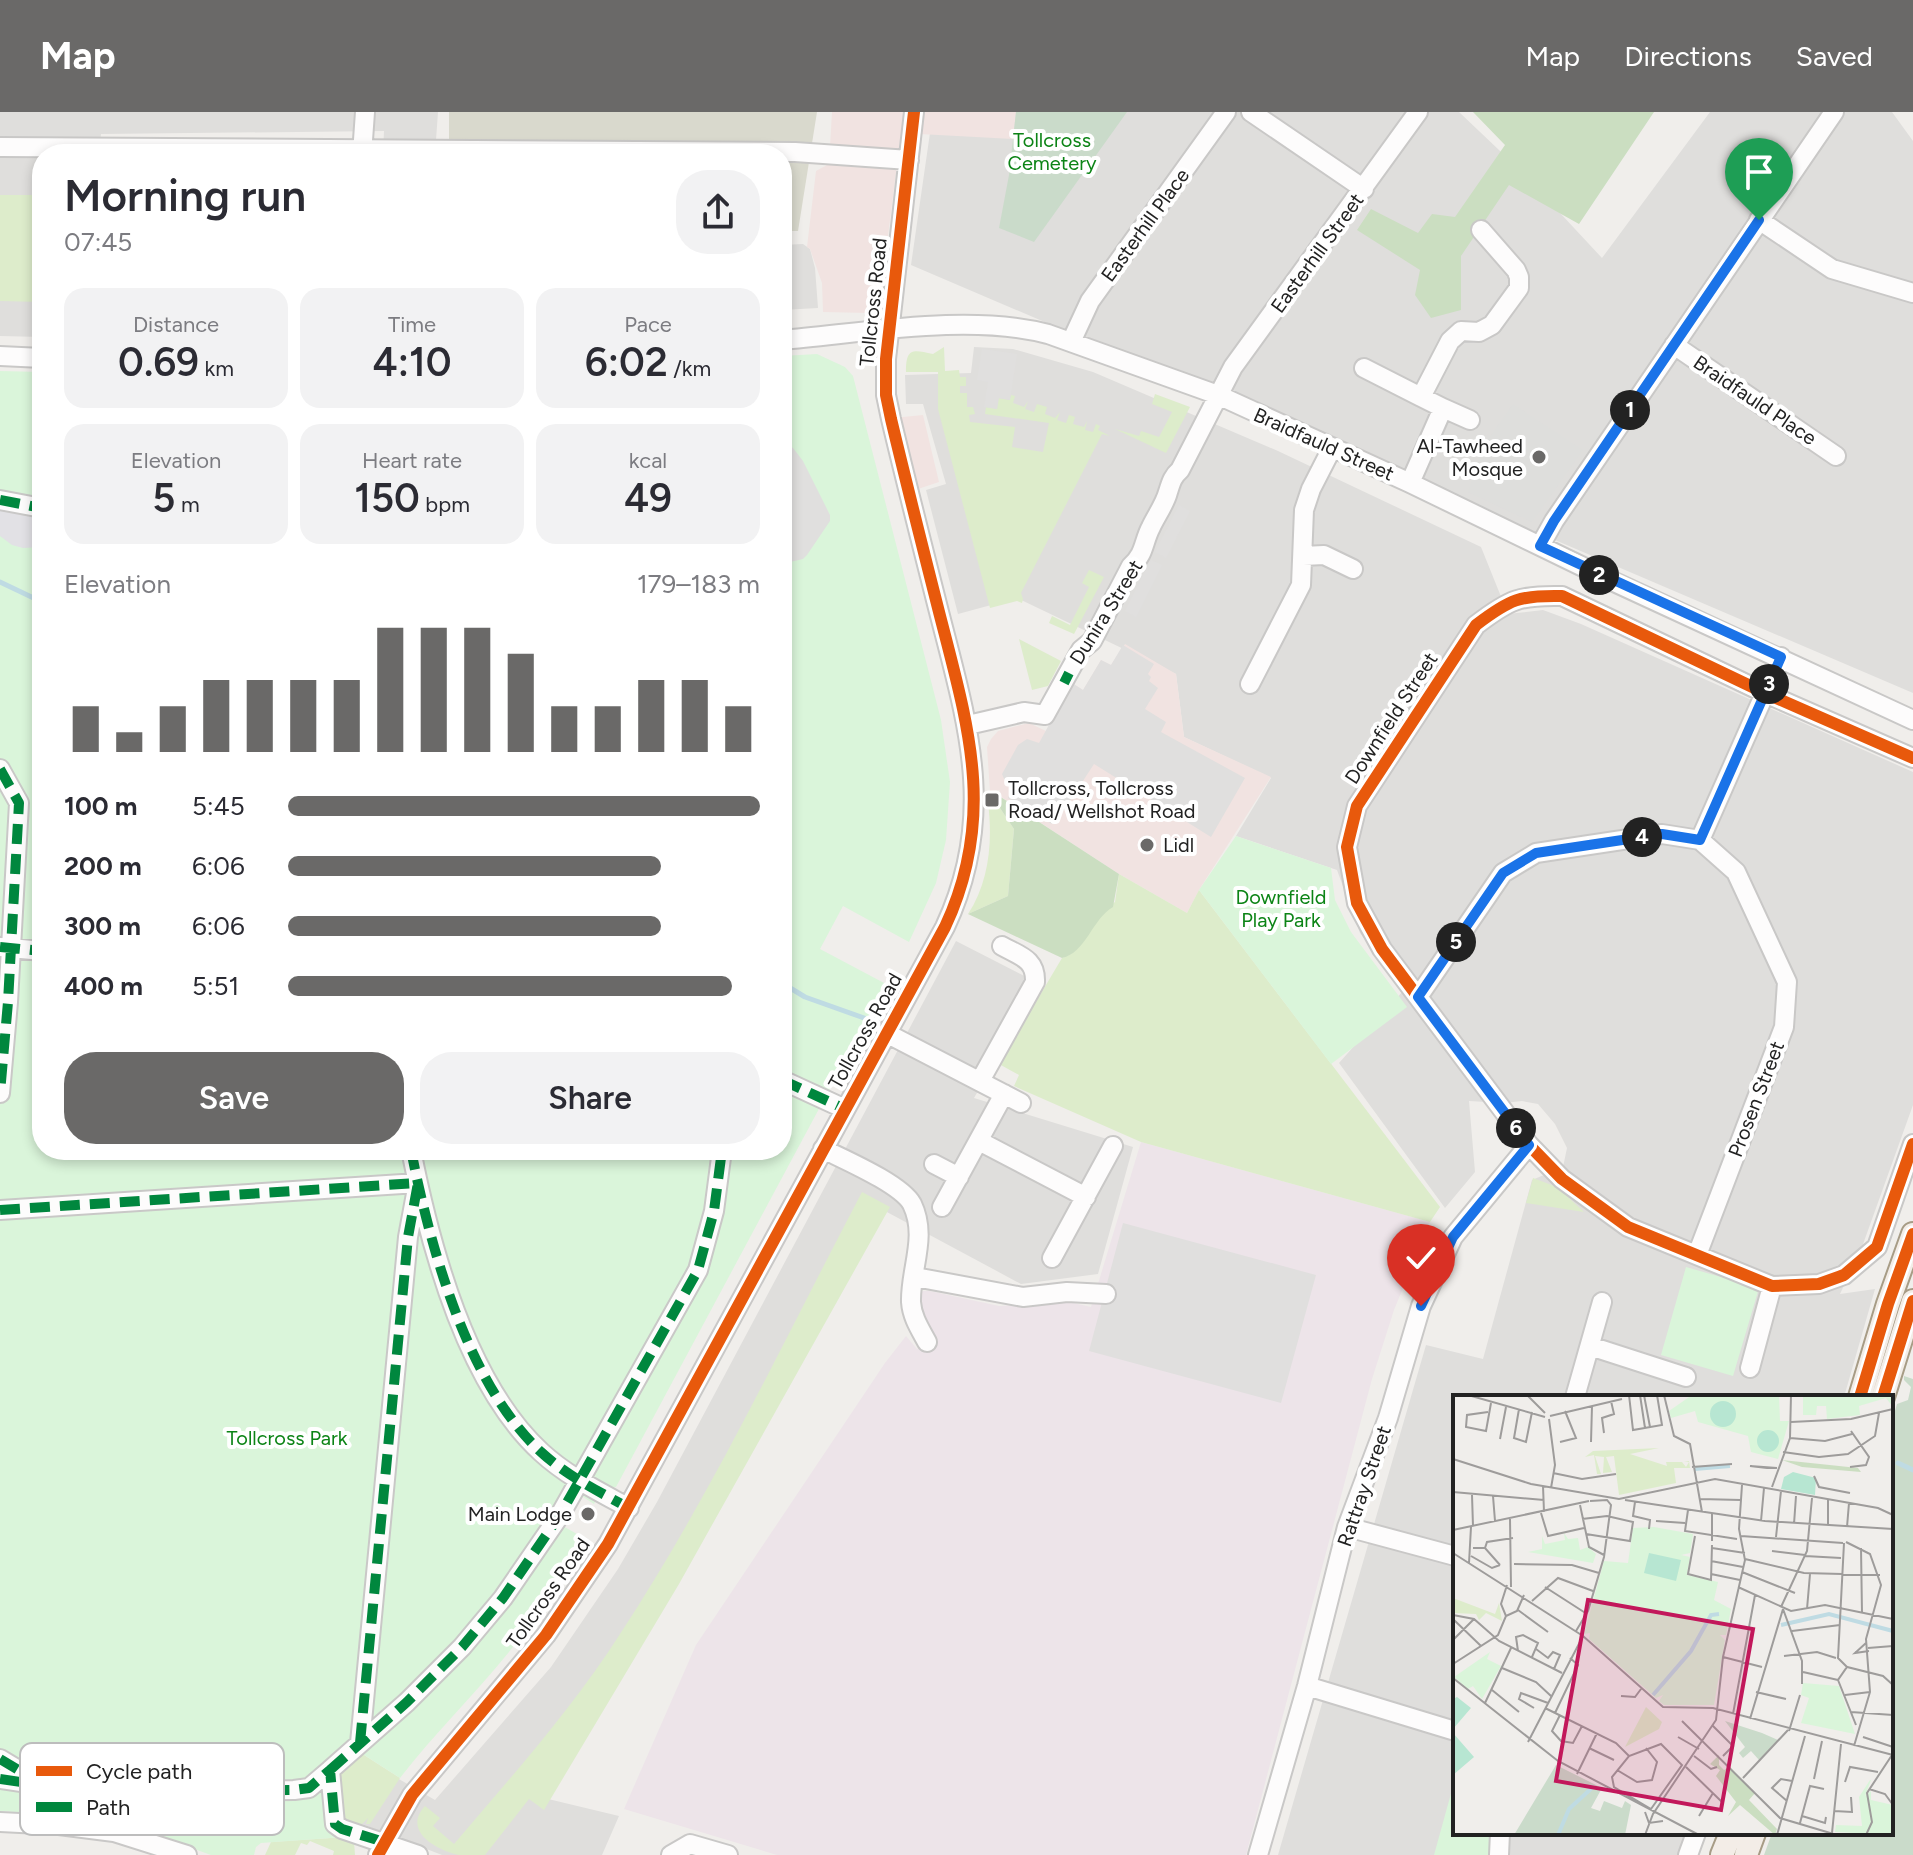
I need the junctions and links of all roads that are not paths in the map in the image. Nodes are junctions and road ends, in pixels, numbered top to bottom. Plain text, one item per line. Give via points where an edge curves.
1 (365, 112) edge
2 (914, 112) edge
3 (1226, 112) edge
4 (1251, 112) edge
5 (1418, 112) edge
6 (1834, 112) edge
7 (363, 144) edge
8 (0, 147) edge
9 (32, 147) edge
10 (792, 152) edge
11 (909, 160) junction
12 (1364, 189) junction
13 (1759, 220) junction
14 (1481, 230) dead end
15 (1913, 293) edge
16 (888, 330) junction
17 (792, 339) edge
18 (1071, 342) junction
19 (1674, 345) junction
20 (0, 356) edge
21 (32, 358) edge
22 (1364, 368) dead end
23 (1218, 395) junction
24 (1421, 397) junction
25 (1443, 408) junction
26 (1470, 420) dead end
27 (1332, 448) junction
28 (1836, 456) dead end
29 (1410, 483) junction
30 (0, 500) edge
31 (32, 506) edge
32 (1540, 546) junction
33 (1303, 556) junction
34 (1353, 569) dead end
35 (1781, 657) junction
36 (1250, 684) dead end
37 (1765, 693) junction
38 (1913, 720) edge
39 (968, 725) junction
40 (1913, 758) edge
41 (0, 769) edge
42 (1700, 840) junction
43 (1002, 946) dead end
44 (6, 948) edge
45 (32, 950) edge
46 (1418, 997) junction
47 (886, 1033) junction
48 (980, 1081) junction
49 (792, 1085) edge
50 (0, 1093) edge
51 (845, 1109) junction
52 (979, 1141) junction
53 (1913, 1144) edge
54 (1529, 1145) junction
55 (1113, 1146) dead end
56 (823, 1149) junction
57 (413, 1160) edge
58 (721, 1160) edge
59 (934, 1164) dead end
60 (959, 1177) junction
61 (418, 1183) junction
62 (1086, 1197) junction
63 (942, 1207) dead end
64 (0, 1210) edge
65 (1913, 1234) edge
66 (1697, 1255) junction
67 (1052, 1258) dead end
68 (915, 1277) junction
69 (1772, 1286) junction
70 (1106, 1294) dead end
71 (1913, 1301) edge
72 (1602, 1302) dead end
73 (927, 1342) dead end
74 (1590, 1346) junction
75 (1750, 1368) dead end
76 (1686, 1377) dead end
77 (1576, 1395) edge
78 (1861, 1395) edge
79 (1884, 1395) edge
80 (580, 1481) junction
81 (629, 1508) junction
82 (1347, 1527) junction
83 (1453, 1555) edge
84 (1307, 1686) junction
85 (1453, 1730) edge
86 (360, 1743) junction
87 (0, 1759) edge
88 (330, 1770) junction
89 (20, 1772) edge
90 (0, 1779) edge
91 (20, 1782) edge
92 (284, 1790) edge
93 (0, 1822) edge
94 (20, 1823) edge
95 (108, 1835) edge
96 (1500, 1835) edge
97 (1695, 1835) edge
98 (1730, 1835) edge
99 (1753, 1835) edge
100 (138, 1847) edge
101 (381, 1848) edge
102 (187, 1855) edge
103 (418, 1855) edge
104 (671, 1855) edge
105 (728, 1855) edge
106 (1258, 1855) edge
107 (1499, 1855) edge
108 (1688, 1855) edge
109 (1722, 1855) edge
110 (1746, 1855) edge

1 - 7 street
2 - 11 street, Tollcross Road
3 - 18 street, Easterhill Place via 1090,301
4 - 12 street
5 - 12 street, Easterhill Street
6 - 13 street
8 - 9 street
10 - 11 street
11 - 16 street, Tollcross Road
12 - 23 street, Easterhill Street
13 - 15 street via 1832,269
13 - 19 street
14 - 24 street via 1516,270 1519,288 1492,325 1453,336
16 - 17 street, Braidfauld Street
16 - 18 street, Braidfauld Street via 989,324
16 - 39 street, Tollcross Road via 888,405
18 - 23 street, Braidfauld Street
19 - 28 street, Braidfauld Place
19 - 32 street
20 - 21 street
22 - 24 street
23 - 27 street, Braidfauld Street
23 - 39 street, Dunira Street via 1170,485 1147,544 1131,566 1100,645 1082,648 1045,715 1024,712
24 - 25 street
25 - 26 street
25 - 29 street
27 - 29 street, Braidfauld Street
27 - 33 street via 1307,500
29 - 32 street, Braidfauld Street
30 - 31 street
32 - 35 street, Braidfauld Street
33 - 34 street via 1324,555
33 - 36 street via 1301,585
35 - 37 street
35 - 38 street, Braidfauld Street
37 - 40 street
37 - 42 street
37 - 46 street, Downfield Street via 1562,596 1529,595 1476,625 1357,806 1347,847 1357,903 1382,949
39 - 47 street, Tollcross Road via 975,802 960,890
41 - 44 street via 19,803
42 - 46 street via 1662,834 1536,853 1503,873
42 - 66 street, Prosen Street via 1736,872 1787,982 1784,1027
43 - 48 street via 1030,961 1035,982
44 - 45 street
44 - 50 street
46 - 54 street, Downfield Street
47 - 48 street
47 - 51 street, Tollcross Road
48 - 52 street via 1013,1099
49 - 51 street
51 - 56 street, Tollcross Road
52 - 60 street
52 - 62 street
53 - 69 street, Downfield Street via 1877,1247 1844,1275 1819,1284
54 - 66 street, Downfield Street via 1562,1179 1628,1227
54 - 82 street, Rattray Street via 1453,1237 1421,1306 1388,1418
55 - 62 street
56 - 68 street via 888,1182 911,1203 920,1238
56 - 81 street, Tollcross Road
57 - 61 street
58 - 80 street via 698,1270
59 - 60 street
60 - 63 street
61 - 64 street
61 - 80 street via 449,1293 486,1376 538,1449
61 - 86 street via 408,1237
62 - 67 street
65 - 78 main road
66 - 69 street, Downfield Street
68 - 70 street via 1023,1297
68 - 73 street via 911,1302
69 - 75 street
71 - 79 main road
72 - 74 street
74 - 76 street
74 - 77 street
80 - 81 street
80 - 86 street via 485,1621 436,1675
81 - 101 street, Tollcross Road via 568,1606 412,1795
82 - 83 street
82 - 84 street, Rattray Street
84 - 85 street
84 - 106 street, Rattray Street
86 - 88 street
87 - 89 street
88 - 92 street via 309,1788
88 - 101 street via 335,1824
90 - 91 street
93 - 94 street
95 - 100 street
96 - 107 street
97 - 108 street
98 - 109 main road
99 - 110 main road
100 - 102 street
101 - 103 street
104 - 105 street via 690,1844

